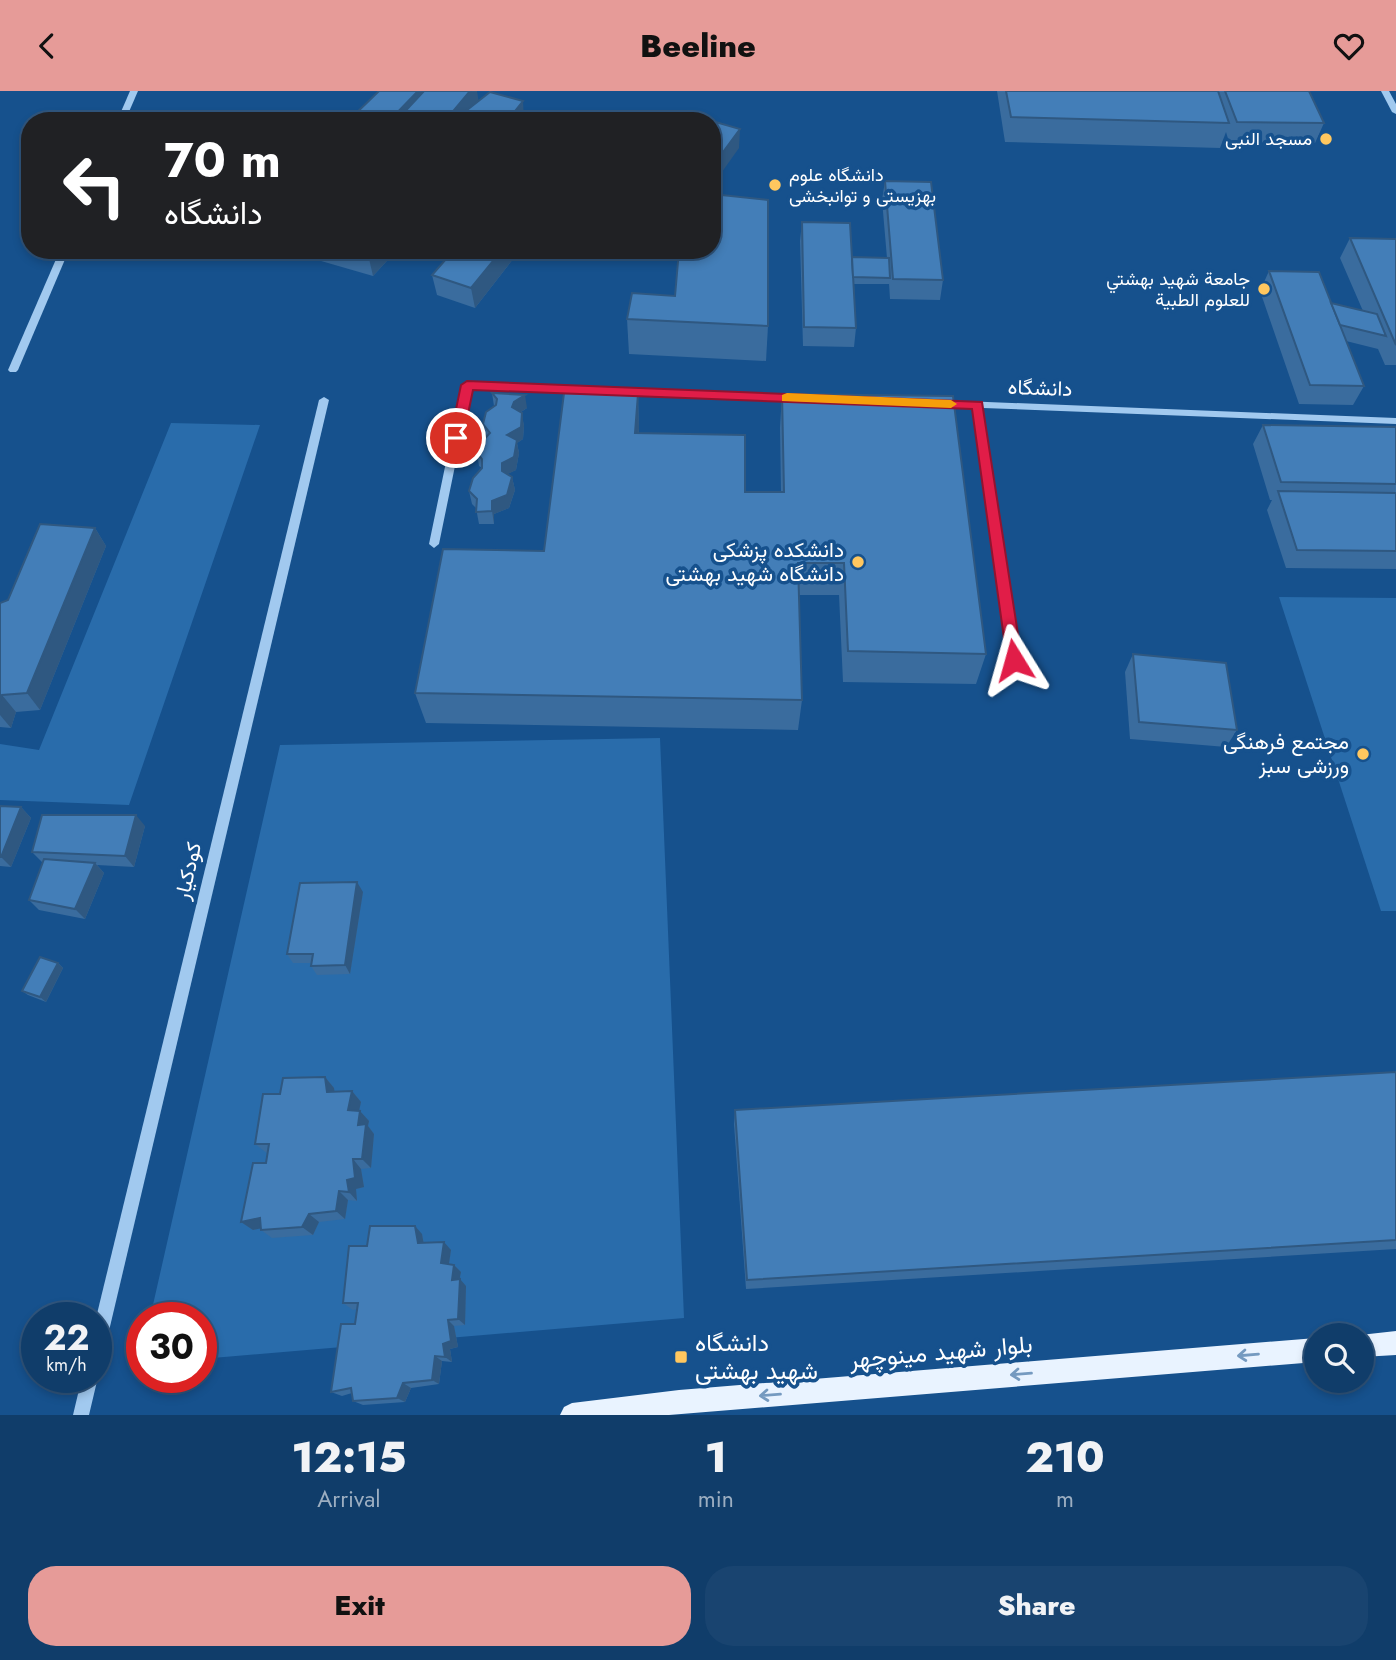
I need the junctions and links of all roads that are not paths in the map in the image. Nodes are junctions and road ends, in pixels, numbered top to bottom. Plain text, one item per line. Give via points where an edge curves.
1 (134, 91) edge
2 (1385, 91) edge
3 (125, 112) edge
4 (1396, 112) edge
5 (61, 259) edge
6 (13, 370) dead end
7 (812, 399) edge
8 (324, 400) dead end
9 (922, 403) edge
10 (978, 405) junction
11 (1396, 421) edge
12 (434, 544) dead end
13 (1014, 660) dead end
14 (108, 1302) edge
15 (1396, 1343) edge
16 (1374, 1345) edge
17 (1304, 1351) edge
18 (86, 1393) edge
19 (81, 1415) edge
20 (572, 1415) edge

1 - 3 street
2 - 4 street
5 - 6 street
7 - 12 street via 467,385
8 - 14 street, کودکیار
9 - 10 street, دانشگاه
10 - 11 street, دانشگاه
10 - 13 street
15 - 16 main road
17 -> 20 main road, بلوار شهید مینوچهر
18 - 19 street

